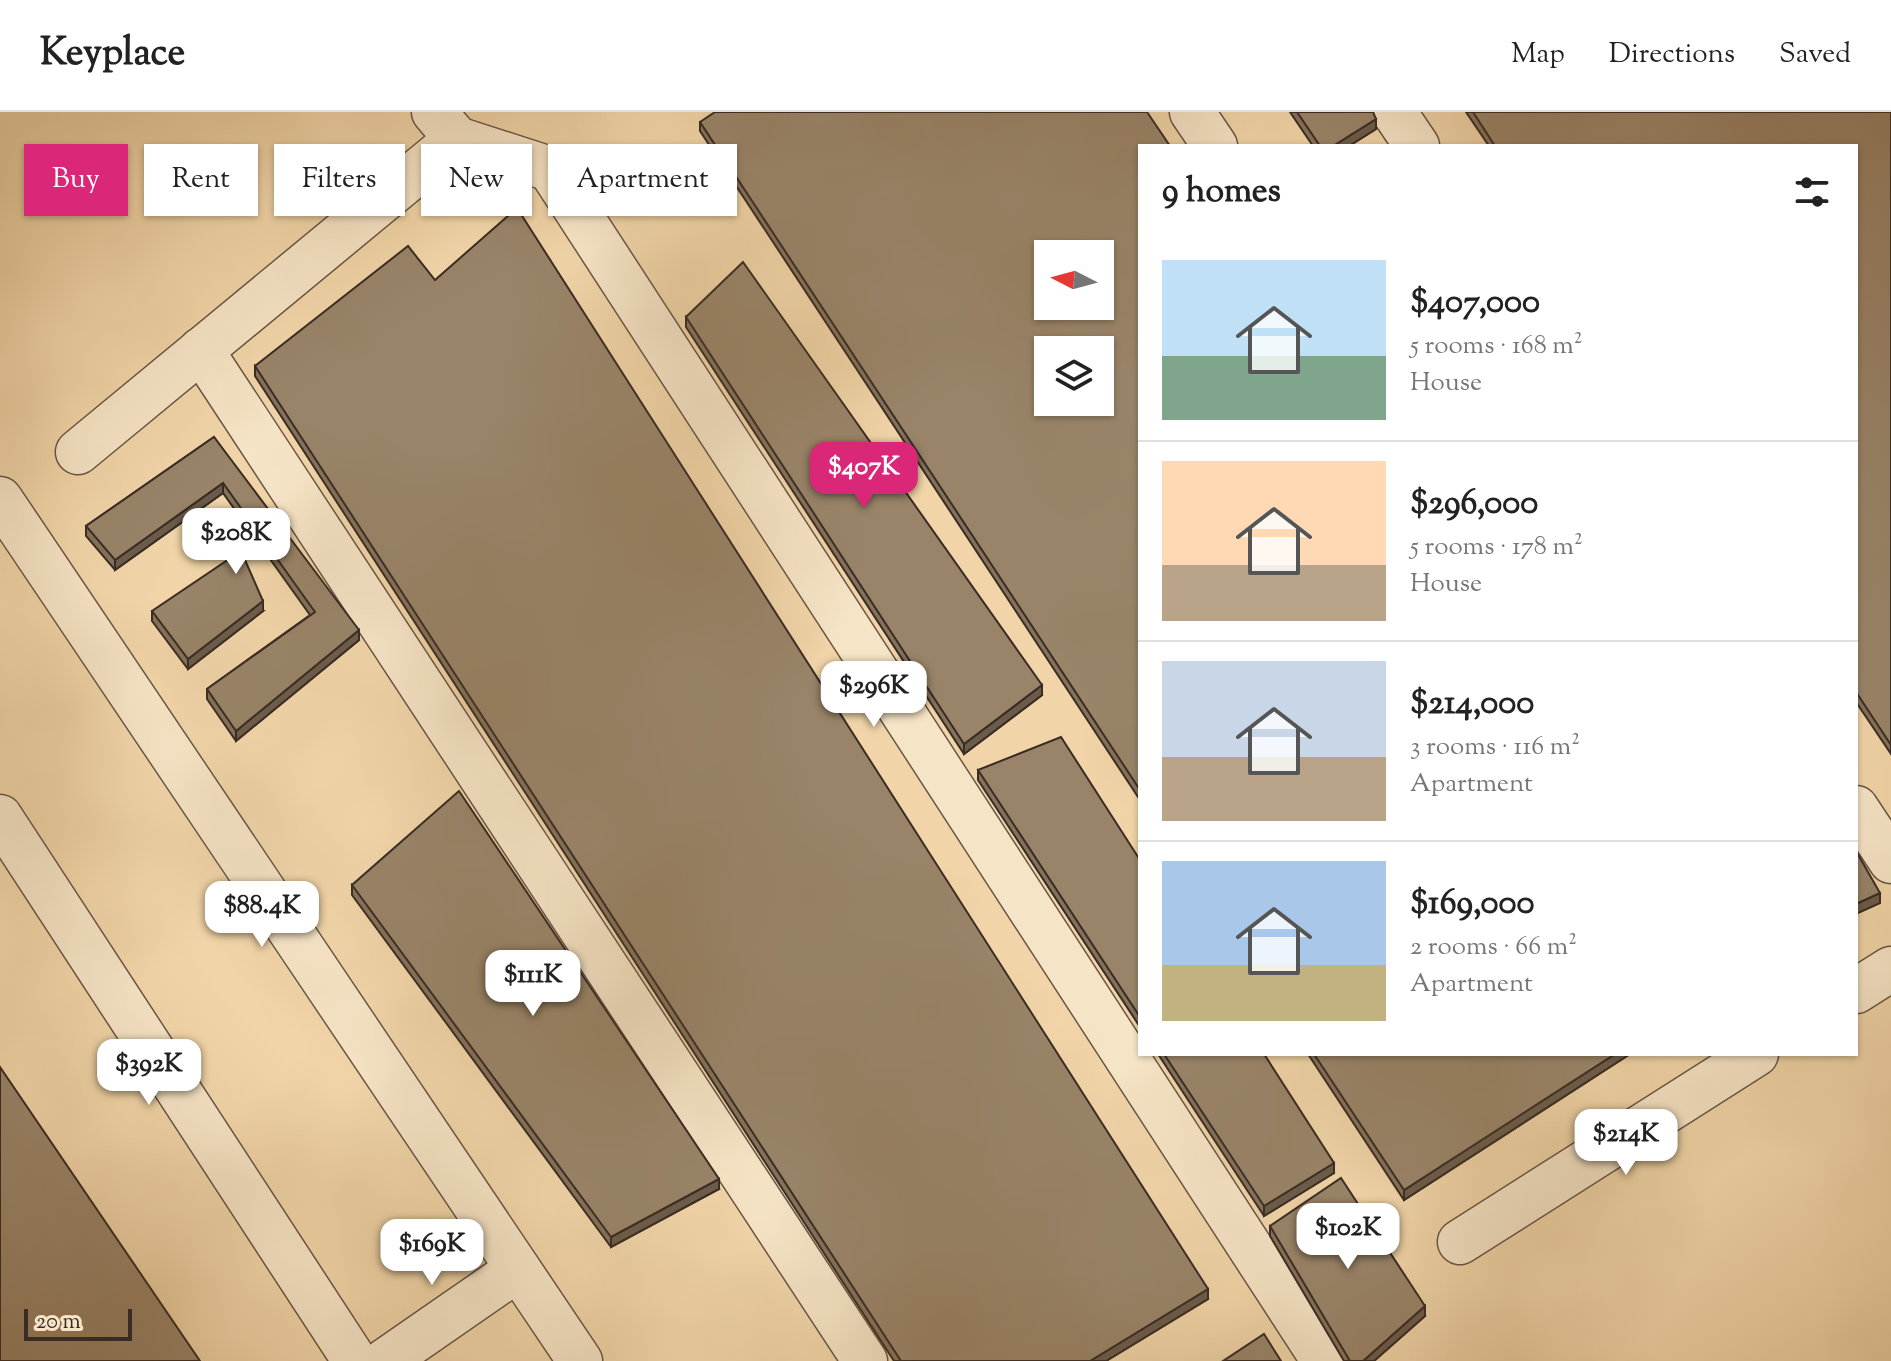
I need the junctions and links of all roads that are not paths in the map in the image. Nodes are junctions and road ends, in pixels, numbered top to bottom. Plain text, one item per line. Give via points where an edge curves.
1 (1192, 112) edge
2 (1394, 112) edge
3 (445, 126) edge
4 (1214, 144) edge
5 (1416, 144) edge
6 (201, 350) junction
7 (78, 452) dead end
8 (0, 499) edge
9 (1858, 811) edge
10 (0, 817) edge
11 (1891, 861) edge
12 (1891, 969) edge
13 (1858, 990) edge
14 (1753, 1056) edge
15 (1460, 1242) dead end
16 (518, 1269) junction
17 (355, 1361) edge
18 (385, 1361) edge
19 (580, 1361) edge
20 (865, 1361) edge
21 (1324, 1361) edge

1 - 4 street
2 - 5 street
3 - 6 street
3 - 21 street via 550,169
6 - 7 street
6 - 20 street
8 - 16 street
9 - 11 street
10 - 17 street
12 - 13 street
14 - 15 street
16 - 18 street
16 - 19 street

